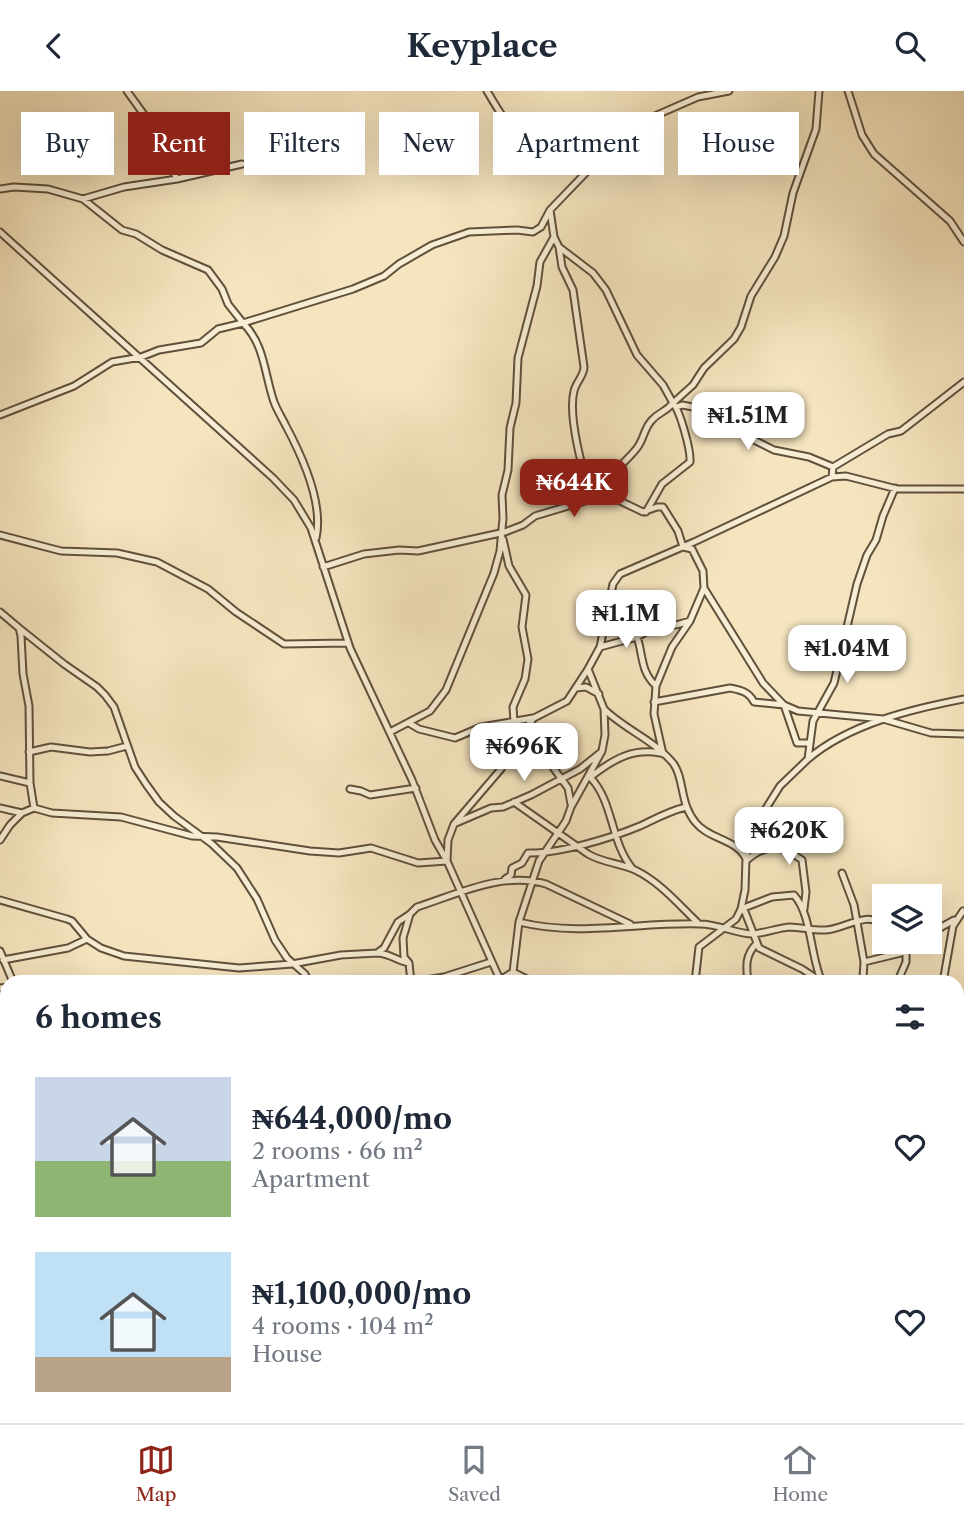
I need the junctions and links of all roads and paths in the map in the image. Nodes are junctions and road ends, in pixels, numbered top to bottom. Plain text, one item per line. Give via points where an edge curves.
1 (127, 91) edge
2 (487, 91) edge
3 (729, 91) edge
4 (819, 91) edge
5 (848, 91) edge
6 (502, 112) edge
7 (664, 112) edge
8 (242, 164) dead end
9 (584, 175) edge
10 (177, 179) junction
11 (0, 190) edge
12 (83, 199) junction
13 (550, 210) junction
14 (0, 232) edge
15 (554, 237) junction
16 (964, 242) edge
17 (559, 247) junction
18 (243, 323) junction
19 (141, 357) junction
20 (964, 383) edge
21 (675, 405) junction
22 (0, 415) edge
23 (833, 467) junction
24 (832, 477) junction
25 (895, 488) junction
26 (964, 489) edge
27 (595, 498) junction
28 (646, 512) junction
29 (502, 533) junction
30 (0, 535) edge
31 (315, 540) junction
32 (683, 547) junction
33 (323, 567) junction
34 (704, 587) junction
35 (611, 598) junction
36 (0, 612) edge
37 (690, 621) junction
38 (19, 628) junction
39 (637, 637) junction
40 (348, 643) junction
41 (600, 647) junction
42 (588, 669) junction
43 (656, 685) junction
44 (575, 689) junction
45 (598, 694) junction
46 (964, 699) edge
47 (654, 702) junction
48 (784, 705) junction
49 (604, 709) junction
50 (816, 712) junction
51 (534, 718) junction
52 (883, 719) junction
53 (514, 722) junction
54 (410, 723) junction
55 (390, 732) junction
56 (964, 734) edge
57 (517, 738) junction
58 (809, 743) junction
59 (127, 746) junction
60 (512, 748) junction
61 (603, 751) junction
62 (29, 752) junction
63 (663, 754) junction
64 (808, 758) junction
65 (547, 759) junction
66 (0, 776) edge
67 (562, 778) junction
68 (590, 778) junction
69 (30, 783) junction
70 (416, 788) junction
71 (349, 789) dead end
72 (514, 802) junction
73 (570, 807) junction
74 (686, 807) junction
75 (0, 808) edge
76 (34, 809) junction
77 (22, 813) junction
78 (454, 824) junction
79 (558, 833) junction
80 (615, 834) junction
81 (200, 837) junction
82 (0, 840) edge
83 (578, 845) junction
84 (544, 853) junction
85 (746, 860) junction
86 (447, 861) junction
87 (632, 868) junction
88 (842, 873) dead end
89 (503, 880) junction
90 (532, 880) junction
91 (460, 893) junction
92 (0, 900) edge
93 (741, 909) junction
94 (804, 909) junction
95 (963, 910) edge
96 (410, 914) junction
97 (872, 920) edge
98 (856, 921) junction
99 (519, 922) junction
100 (698, 923) junction
101 (632, 925) junction
102 (723, 927) junction
103 (942, 927) edge
104 (807, 929) junction
105 (752, 934) junction
106 (87, 939) junction
107 (757, 943) junction
108 (0, 951) edge
109 (377, 953) junction
110 (888, 954) edge
111 (908, 954) edge
112 (3, 960) junction
113 (491, 961) junction
114 (864, 962) junction
115 (409, 963) junction
116 (292, 964) junction
117 (513, 972) junction
118 (10, 975) edge
119 (306, 975) edge
120 (411, 975) edge
121 (450, 975) edge
122 (497, 975) edge
123 (509, 975) edge
124 (519, 975) edge
125 (696, 975) edge
126 (747, 975) edge
127 (811, 975) edge
128 (820, 975) edge
129 (863, 975) edge
130 (900, 975) edge
131 (944, 975) edge

1 - 10 street
2 - 6 street
3 - 7 street via 698,97
4 - 21 street via 816,129 775,257 751,296 734,339
5 - 16 street via 862,135 874,154 950,221
8 - 10 street
9 - 13 street
10 - 12 street
11 - 12 street via 48,189
12 - 18 street via 122,230 208,270
13 - 15 street
13 - 18 street via 533,232 469,232 432,245 384,276 353,289
14 - 19 street
15 - 17 street
15 - 29 street via 540,263 522,337 502,495
17 - 21 street via 577,258 606,290 637,355
17 - 27 street via 573,290 585,372 573,392 576,436
18 - 19 street via 218,329 201,343
18 - 31 street via 257,339 274,402 308,471 318,520
19 - 22 street via 112,362 74,386
19 - 31 street via 273,478 306,518
20 - 23 street via 901,431
21 - 23 street via 693,407 774,450
21 - 27 street via 646,426 636,449 611,472
21 - 28 street via 690,461 662,484
23 - 24 street
24 - 25 street
24 - 32 street
25 - 26 street
25 - 50 street via 866,555 834,683
27 - 28 street via 618,499
27 - 29 street via 535,516
28 - 32 street via 663,507
29 - 33 street via 418,551 364,554
29 - 53 street via 509,566 527,603 522,627 528,659 513,707
29 - 54 street via 494,573 452,680 430,711
30 - 40 street via 61,551 117,552 157,562 208,589 284,644
31 - 33 street
32 - 34 street via 692,549 703,571
32 - 35 street via 621,574 613,584
33 - 40 street
34 - 37 street
34 - 48 street via 763,684
35 - 39 street
35 - 41 street
36 - 38 street
37 - 39 street via 662,623
37 - 43 street via 672,647
38 - 59 street via 97,687 114,707
38 - 62 street via 29,706
39 - 41 street
39 - 43 street via 642,664
40 - 55 street
41 - 42 street
42 - 44 street
42 - 45 street
43 - 47 street
44 - 45 street via 583,686
44 - 51 street via 567,701
45 - 49 street
46 - 52 street
47 - 48 street via 730,688 741,689 754,702
47 - 63 street
48 - 50 street
48 - 58 street via 797,743
49 - 61 street
49 - 63 street
50 - 52 street
50 - 58 street
51 - 53 street
51 - 57 street
52 - 56 street via 931,733
52 - 64 street via 825,744
53 - 54 street via 481,727 455,738
54 - 55 street
55 - 70 street
57 - 60 street
57 - 65 street
58 - 64 street
59 - 62 street via 108,751 51,747
59 - 81 street via 159,802
60 - 65 street via 520,764
60 - 78 street via 501,769
61 - 67 street
61 - 68 street
62 - 69 street
63 - 68 street via 624,755
63 - 74 street via 677,771
64 - 85 street via 780,786 750,834
65 - 67 street
66 - 69 street
67 - 72 street
67 - 73 street
68 - 73 street
68 - 80 street via 600,787
69 - 76 street
70 - 71 street via 370,795
70 - 86 street
72 - 78 street
72 - 79 street
73 - 79 street
74 - 80 street
74 - 85 street via 700,827 739,849
75 - 77 street
76 - 77 street
76 - 81 street via 121,817
77 - 82 street
78 - 86 street
79 - 83 street
79 - 84 street
80 - 83 street
80 - 87 street
81 - 86 street via 339,853 371,848 418,863
81 - 116 street via 237,867
83 - 84 street
83 - 87 street via 601,861
84 - 89 street via 528,853
84 - 90 street
85 - 93 street
85 - 94 street via 762,850 783,848 802,860
86 - 91 street
87 - 100 street via 657,883
88 - 98 street
89 - 90 street
89 - 91 street
90 - 99 street
90 - 101 street
91 - 96 street via 417,907
91 - 113 street
92 - 106 street via 72,921
93 - 94 street via 787,894 794,895
93 - 102 street via 736,919
93 - 105 street
94 - 104 street
95 - 103 street
95 - 131 street via 953,926
96 - 109 street via 398,922
96 - 115 street via 403,937 404,957
97 - 98 street
98 - 104 street via 828,930
98 - 114 street
99 - 101 street via 569,930
99 - 117 street
100 - 101 street
100 - 102 street
102 - 105 street
102 - 125 street via 699,947
104 - 105 street via 788,927
104 - 128 street
105 - 107 street
106 - 112 street via 68,948
106 - 116 street via 112,953 142,959 239,968
107 - 126 street via 746,960
107 - 127 street via 763,951
108 - 112 street
109 - 115 street
109 - 116 street
110 - 114 street
111 - 130 street
112 - 118 street
113 - 121 street
113 - 122 street
114 - 129 street
115 - 120 street
116 - 119 street
117 - 123 street
117 - 124 street

